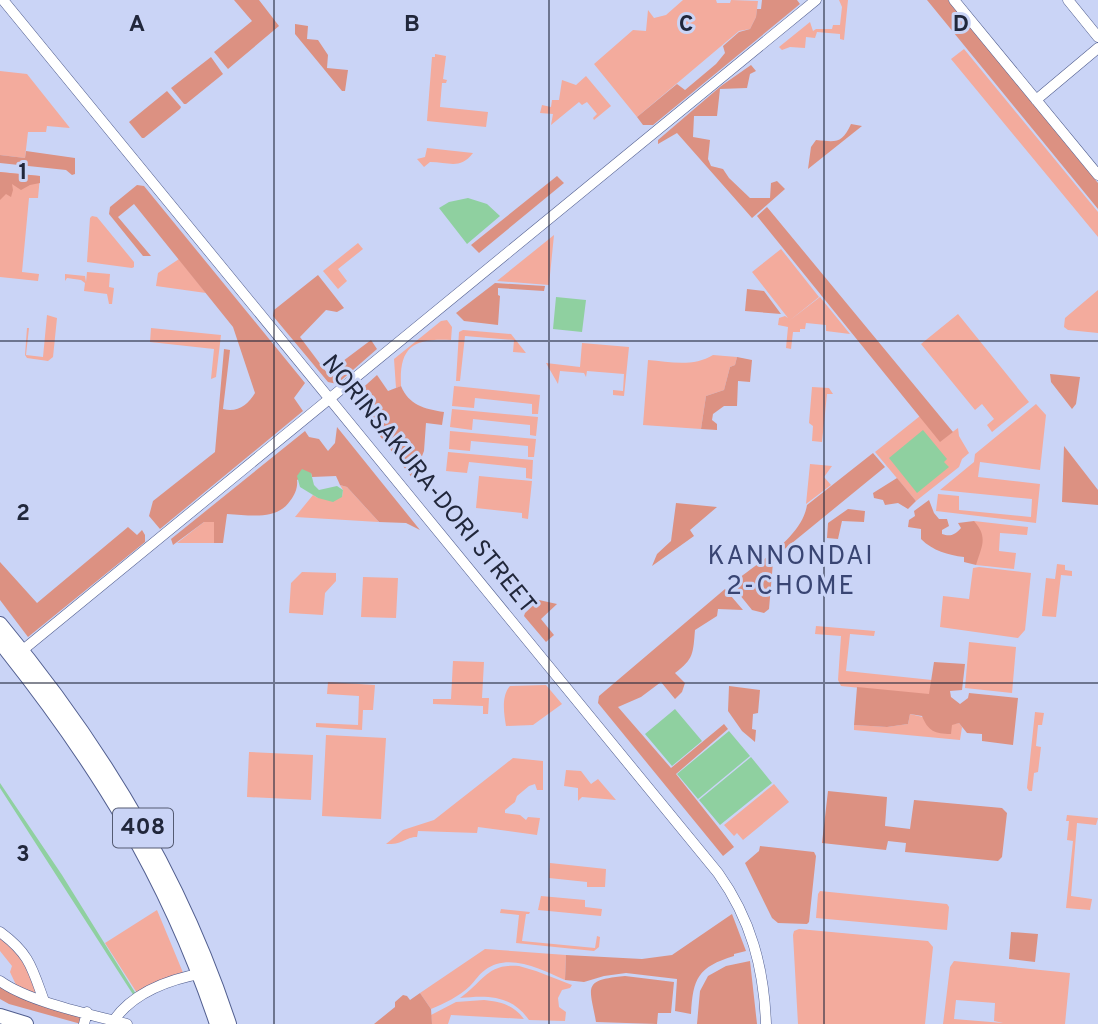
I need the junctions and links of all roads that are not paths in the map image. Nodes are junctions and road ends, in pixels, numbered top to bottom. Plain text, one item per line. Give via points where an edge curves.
1 (3, 0) edge
2 (816, 0) edge
3 (954, 0) edge
4 (1068, 0) edge
5 (1098, 37) edge
6 (1098, 48) edge
7 (1036, 100) junction
8 (1098, 175) edge
9 (330, 399) junction
10 (0, 624) edge
11 (0, 642) edge
12 (18, 654) junction
13 (0, 932) edge
14 (205, 973) junction
15 (0, 981) edge
16 (44, 1000) junction
17 (0, 1016) edge
18 (85, 1018) edge
19 (114, 1020) junction
20 (26, 1024) edge
21 (127, 1024) edge
22 (217, 1024) edge
23 (229, 1024) edge
24 (766, 1024) edge

1 - 9 street, NORINSAKURA-DORI STREET
2 - 9 street
3 - 7 street
4 - 5 street
6 - 7 street
7 - 8 street
9 - 12 street
9 - 24 street, NORINSAKURA-DORI STREET via 725,882 754,941
10 - 12 highway, 408
11 - 12 highway, 408
12 - 14 highway, 408 via 91,743 139,820 174,887
13 - 16 street via 27,956
14 - 19 street via 148,990
14 - 22 highway, 408
14 - 23 highway, 408
15 - 16 street
16 - 18 street
17 - 20 highway
18 - 19 street
19 - 21 street

